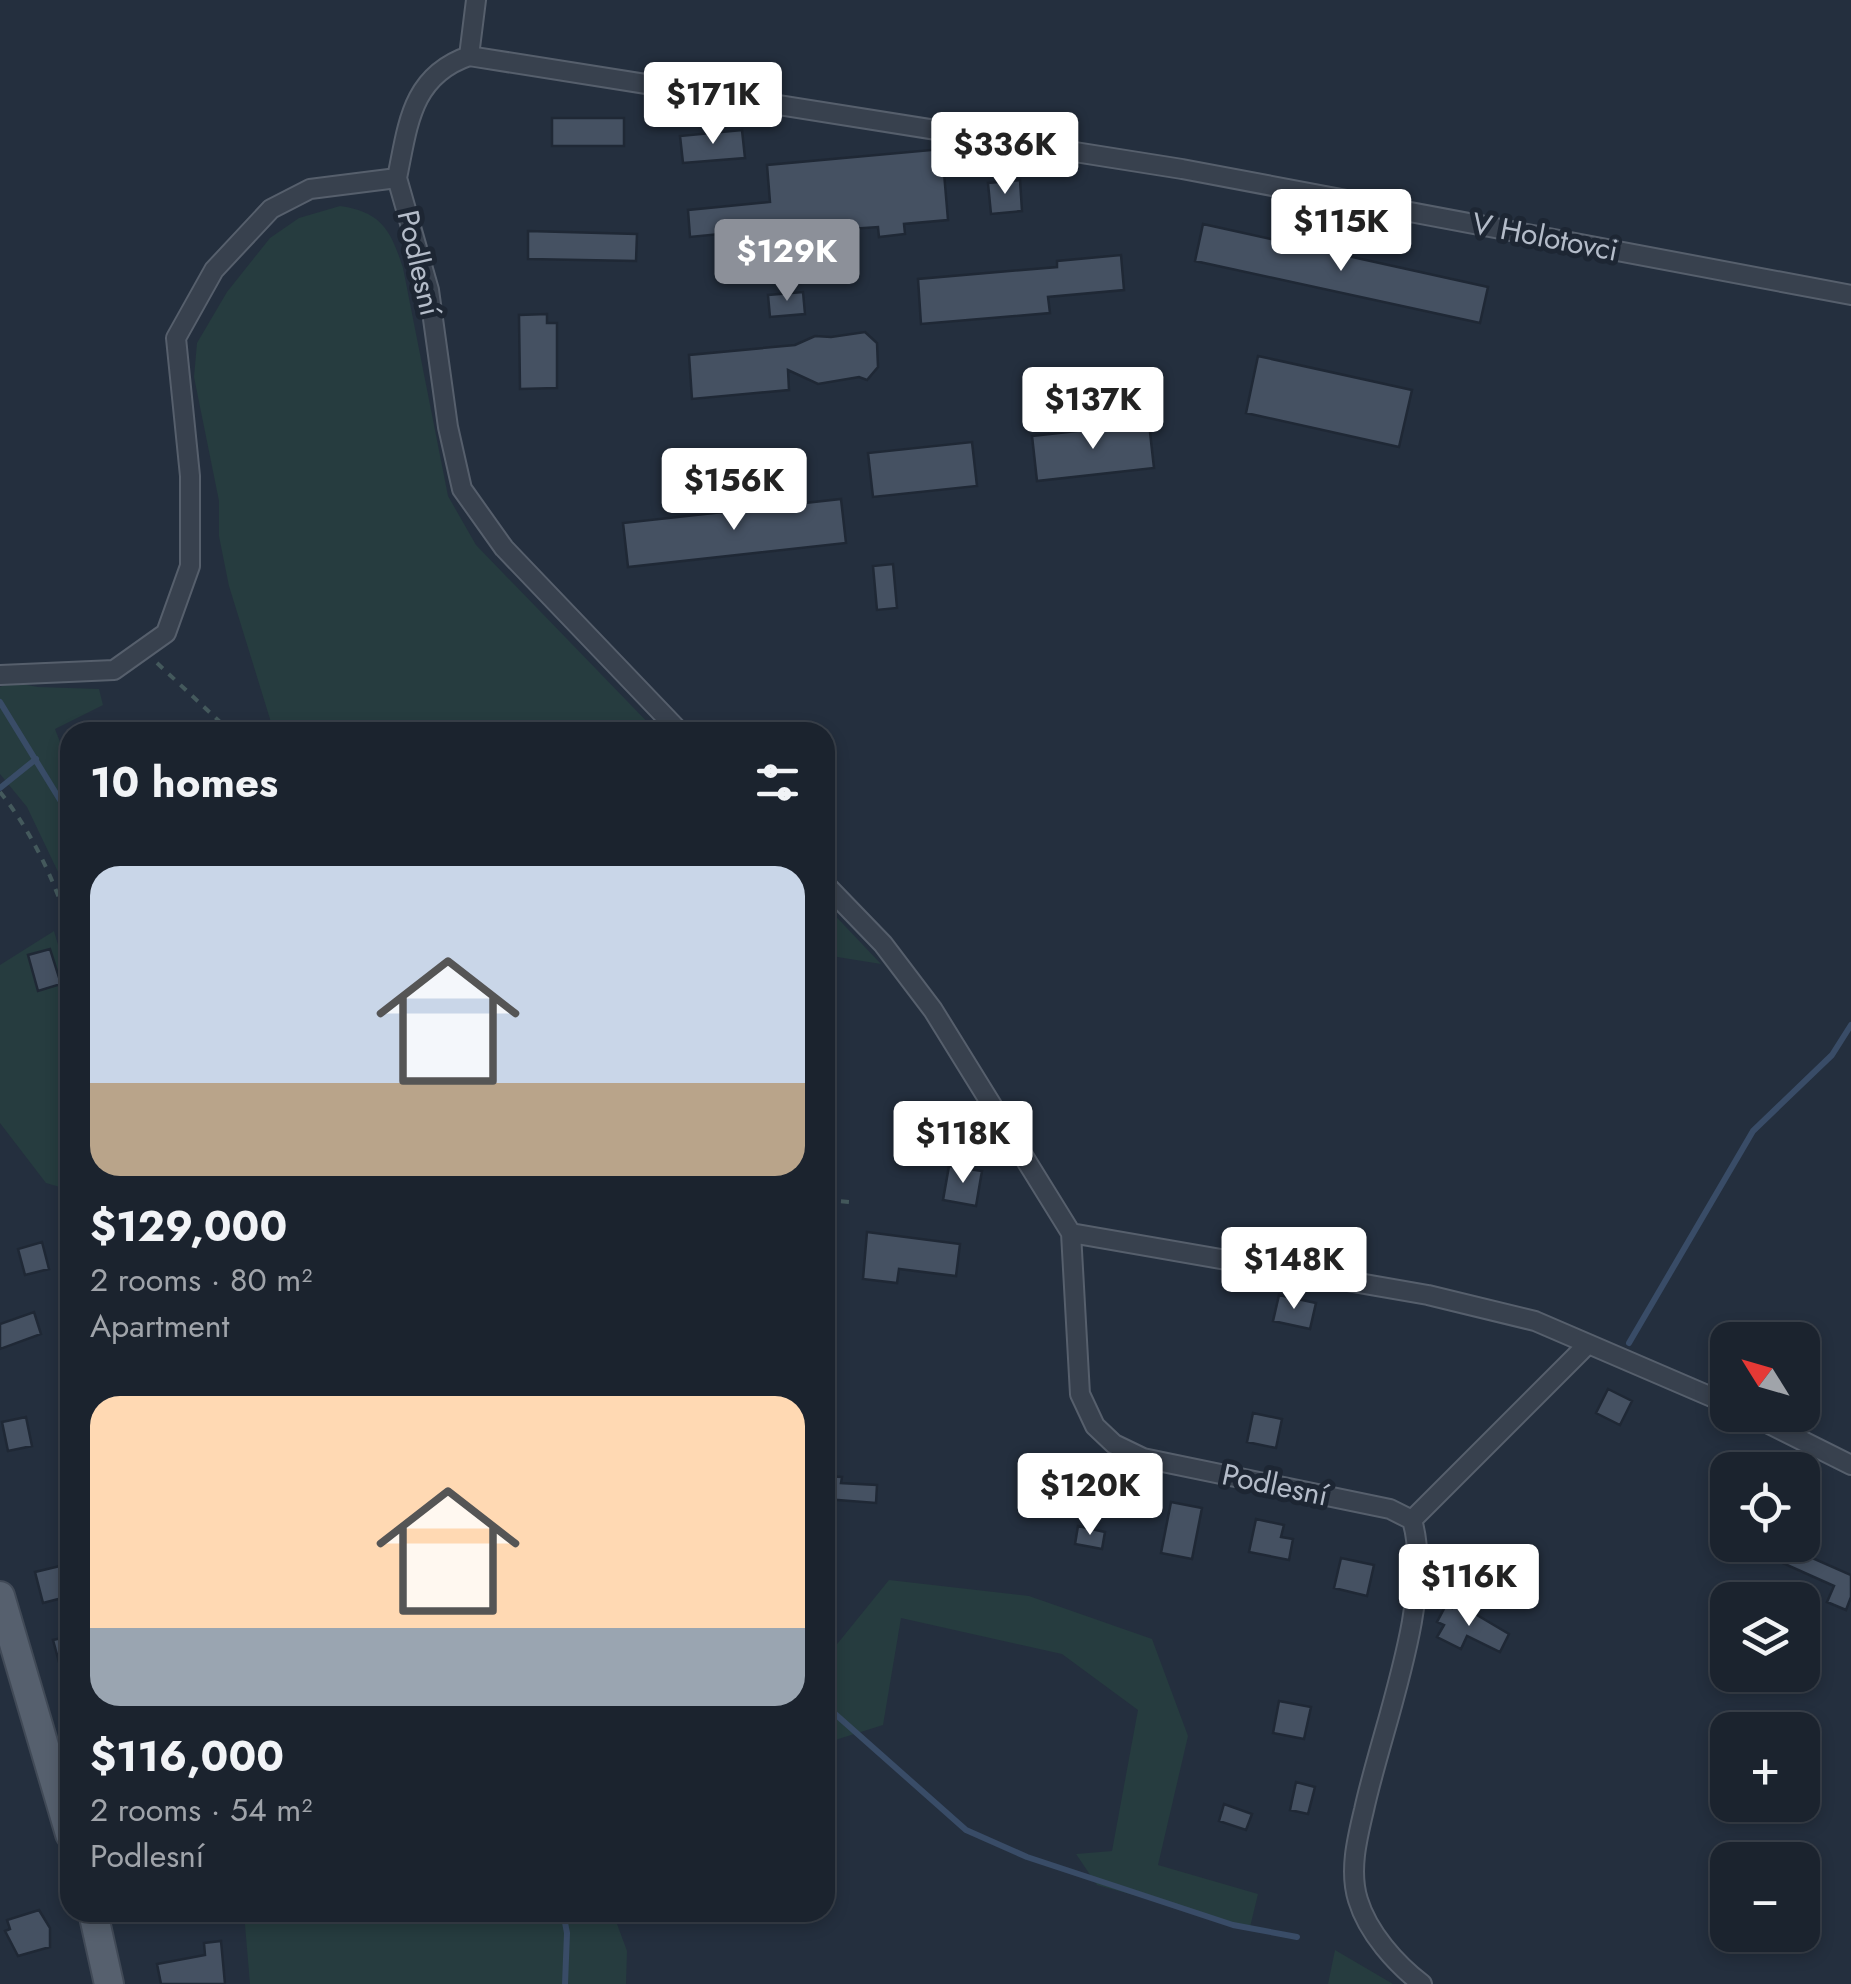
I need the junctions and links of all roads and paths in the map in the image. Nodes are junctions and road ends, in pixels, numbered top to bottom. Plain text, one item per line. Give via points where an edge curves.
1 (476, 0) edge
2 (469, 56) junction
3 (397, 178) junction
4 (1851, 295) edge
5 (142, 649) junction
6 (0, 675) edge
7 (220, 722) edge
8 (670, 722) edge
9 (0, 792) edge
10 (835, 894) edge
11 (60, 899) edge
12 (835, 1201) edge
13 (850, 1202) dead end
14 (1071, 1233) junction
15 (1588, 1345) junction
16 (1710, 1396) edge
17 (1785, 1432) edge
18 (1851, 1465) edge
19 (1412, 1520) junction
20 (0, 1596) edge
21 (60, 1800) edge
22 (95, 1922) edge
23 (109, 1984) edge
24 (1422, 1984) edge

1 - 2 street
2 - 3 street via 430,78 410,112
2 - 4 street, V Holotovci via 1182,169
3 - 5 street, Podlesní via 310,188 271,209 214,270 176,338 190,476 190,566 166,633
3 - 8 street, Podlesní via 429,290 462,489 504,548
5 - 6 street, Podlesní via 114,670
5 - 7 path
9 - 11 path via 20,816
10 - 14 street, Podlesní via 933,1010
12 - 13 path
14 - 15 street via 1428,1295 1534,1320
14 - 19 street, Podlesní via 1080,1394 1095,1426 1114,1444 1143,1458 1390,1509
15 - 16 street
15 - 19 street
17 - 18 street
19 - 24 street via 1420,1565 1408,1638 1354,1853 1358,1900 1370,1924
20 - 21 main road
22 - 23 main road

